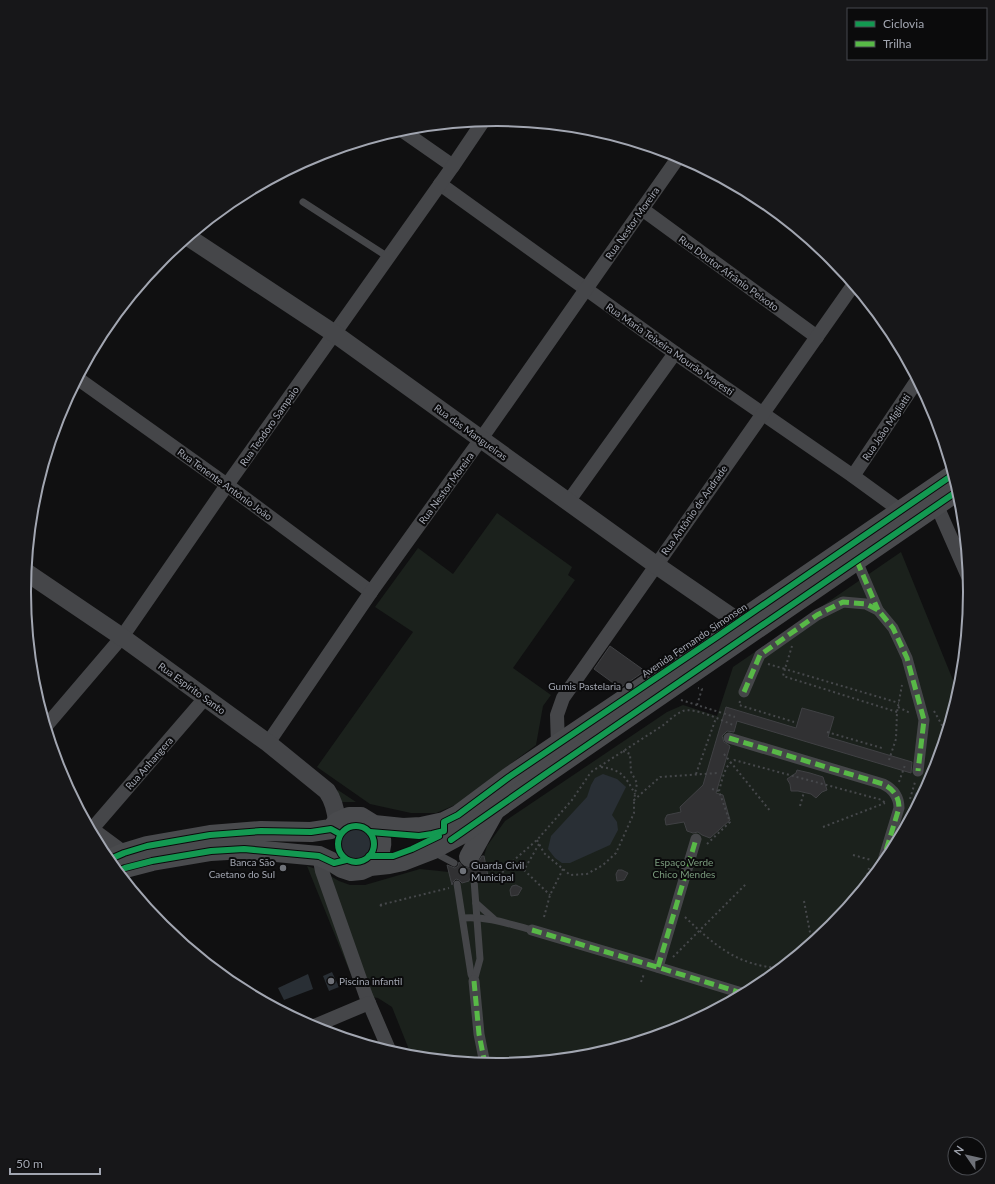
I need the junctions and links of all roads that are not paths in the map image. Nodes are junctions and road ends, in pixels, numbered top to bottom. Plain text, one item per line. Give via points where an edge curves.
1 (480, 126) edge
2 (407, 134) edge
3 (676, 161) edge
4 (453, 166) junction
5 (440, 184) junction
6 (303, 202) dead end
7 (642, 209) junction
8 (192, 240) edge
9 (388, 257) junction
10 (851, 288) edge
11 (586, 289) junction
12 (335, 334) junction
13 (817, 337) junction
14 (674, 353) junction
15 (82, 381) edge
16 (915, 384) edge
17 (762, 414) junction
18 (481, 440) junction
19 (853, 476) junction
20 (949, 477) edge
21 (227, 485) junction
22 (953, 494) edge
23 (568, 502) junction
24 (937, 506) junction
25 (901, 511) junction
26 (857, 561) junction
27 (656, 565) junction
28 (963, 565) edge
29 (32, 576) edge
30 (371, 592) junction
31 (878, 610) junction
32 (745, 627) junction
33 (122, 637) junction
34 (744, 692) dead end
35 (205, 698) junction
36 (50, 722) edge
37 (729, 738) dead end
38 (268, 743) junction
39 (558, 745) junction
40 (918, 771) dead end
41 (495, 810) junction
42 (374, 824) junction
43 (93, 825) edge
44 (334, 826) junction
45 (103, 840) edge
46 (700, 843) road end
47 (434, 849) junction
48 (880, 858) edge
49 (123, 859) edge
50 (326, 859) junction
51 (464, 860) joint
52 (370, 866) junction
53 (474, 880) dead end
54 (455, 886) road end
55 (476, 903) junction
56 (477, 917) junction
57 (463, 918) junction
58 (494, 920) junction
59 (532, 930) joint
60 (658, 967) junction
61 (474, 981) junction
62 (738, 992) edge
63 (369, 1003) junction
64 (320, 1023) edge
65 (387, 1045) edge
66 (484, 1058) edge

1 - 4 street, Rua Teodoro Sampaio
2 - 4 street
3 - 7 street, Rua Nestor Moreira
4 - 5 street, Rua Teodoro Sampaio
5 - 9 street, Rua Teodoro Sampaio
5 - 11 street, Rua Maria Teixeira Mourão Maresti
6 - 9 lane
7 - 11 street, Rua Nestor Moreira
7 - 13 street, Rua Doutor Afrânio Peixoto
8 - 12 street, Rua das Mangueiras
9 - 12 street, Rua Teodoro Sampaio
10 - 13 street, Rua Antônio de Andrade
11 - 14 street, Rua Maria Teixeira Mourão Maresti
11 - 18 street, Rua Nestor Moreira
12 - 18 street, Rua das Mangueiras
12 - 21 street, Rua Teodoro Sampaio
13 - 17 street, Rua Antônio de Andrade
14 - 17 street, Rua Maria Teixeira Mourão Maresti
14 - 23 street
15 - 21 street, Rua Tenente Antônio João
16 - 19 street, Rua João Migliatti
17 - 19 street, Rua Maria Teixeira Mourão Maresti
17 - 27 street, Rua Antônio de Andrade
18 - 23 street, Rua das Mangueiras
18 - 30 street, Rua Nestor Moreira
19 - 25 street, Rua Maria Teixeira Mourão Maresti
20 - 25 main road, Avenida Fernando Simonsen
21 - 30 street, Rua Tenente Antônio João
21 - 33 street, Rua Teodoro Sampaio
22 - 24 main road, Avenida Fernando Simonsen
23 - 27 street, Rua das Mangueiras
24 - 26 main road, Avenida Fernando Simonsen
24 - 28 street
25 - 32 main road, Avenida Fernando Simonsen
26 - 31 street
26 - 32 main road, Avenida Fernando Simonsen
27 - 32 street, Rua das Mangueiras
27 - 39 street, Rua Antônio de Andrade via 563,698 558,715
29 - 33 street, Rua Espírito Santo
30 - 38 street, Rua Nestor Moreira
31 - 34 street via 866,604 843,602 817,615 760,656
31 - 40 street via 893,628 907,658 924,720
32 - 39 main road, Avenida Fernando Simonsen
32 - 41 main road, Avenida Fernando Simonsen
33 - 35 street, Rua Espírito Santo
33 - 36 street, Rua Teodoro Sampaio
35 - 38 street, Rua Espírito Santo
35 - 43 street, Rua Anhangera
37 - 48 street via 883,784 891,789 889,801 898,798 899,808
38 - 44 street, Rua Espírito Santo via 331,796 335,806
39 - 42 main road, Avenida Fernando Simonsen via 458,815 444,822 421,828
41 - 47 main road, Avenida Fernando Simonsen via 460,835
41 - 51 main road
42 - 44 main road, Avenida Fernando Simonsen via 361,817 349,817
42 - 52 main road via 382,844 378,858
44 - 49 main road, Avenida Fernando Simonsen via 311,832 261,831 210,835 148,846
44 - 50 main road via 327,846 329,855
45 - 49 street
46 - 60 street
47 - 51 lane via 441,856
47 - 52 main road, Avenida Fernando Simonsen via 413,858
49 - 50 main road, Avenida Fernando Simonsen via 152,861 211,851 237,850 278,851
50 - 52 main road, Avenida Fernando Simonsen via 351,871
50 - 63 street via 322,871
53 - 55 lane
54 - 57 lane
55 - 56 lane
55 - 58 lane
56 - 57 lane
56 - 58 lane
56 - 61 lane via 480,959
57 - 61 lane
58 - 59 lane
59 - 60 street
60 - 62 street
61 - 66 street
63 - 64 street
63 - 65 street

